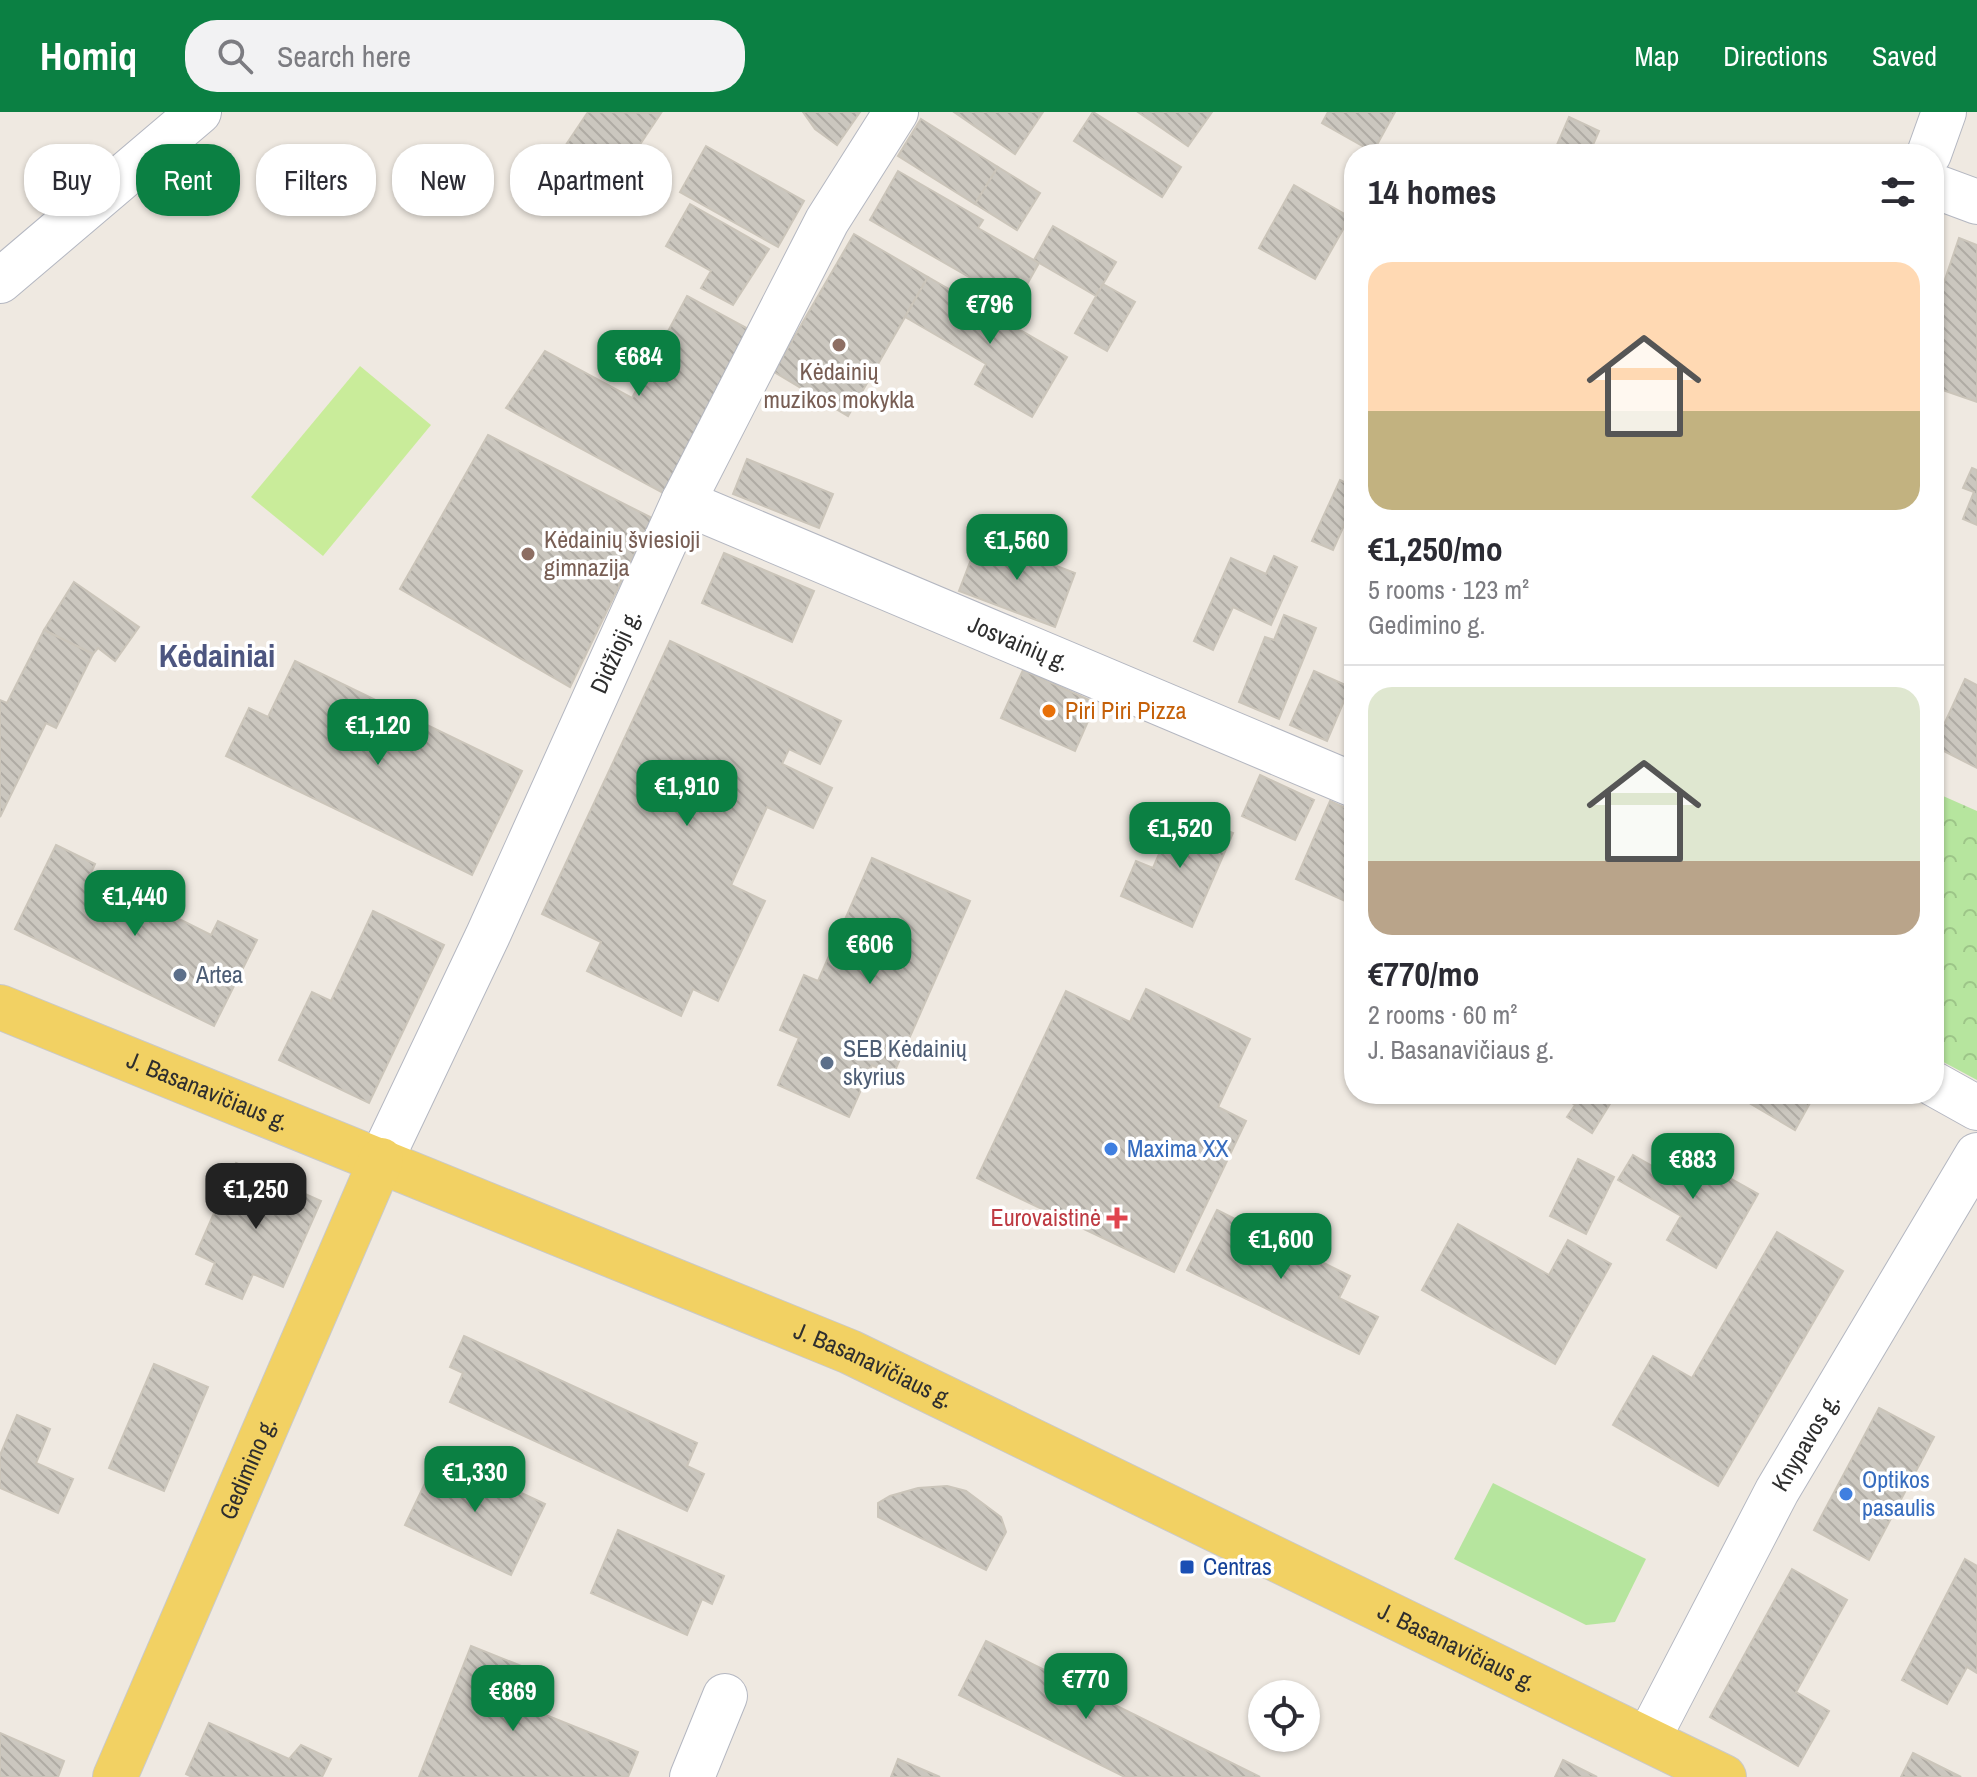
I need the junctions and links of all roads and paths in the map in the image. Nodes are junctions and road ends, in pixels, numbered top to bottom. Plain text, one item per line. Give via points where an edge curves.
1 (199, 112) edge
2 (896, 112) edge
3 (1944, 112) edge
4 (1933, 144) edge
5 (1944, 190) edge
6 (1977, 202) edge
7 (0, 281) edge
8 (683, 502) junction
9 (1344, 781) edge
10 (0, 1007) edge
11 (1944, 1090) edge
12 (1977, 1108) edge
13 (1977, 1155) edge
14 (381, 1160) junction
15 (725, 1696) dead end
16 (1648, 1739) junction
17 (115, 1777) edge
18 (692, 1777) edge
19 (1724, 1777) edge

1 - 7 street
2 - 8 street, Didžioji g. via 827,221
3 - 4 street
5 - 6 street
8 - 9 street, Josvainių g.
8 - 14 street, Didžioji g.
10 - 14 main road, J. Basanavičiaus g.
11 - 12 street
13 - 16 street, Knypavos g. via 1777,1491
14 - 16 main road, J. Basanavičiaus g. via 850,1352
14 - 17 main road, Gedimino g.
15 - 18 street
16 - 19 main road, J. Basanavičiaus g.

